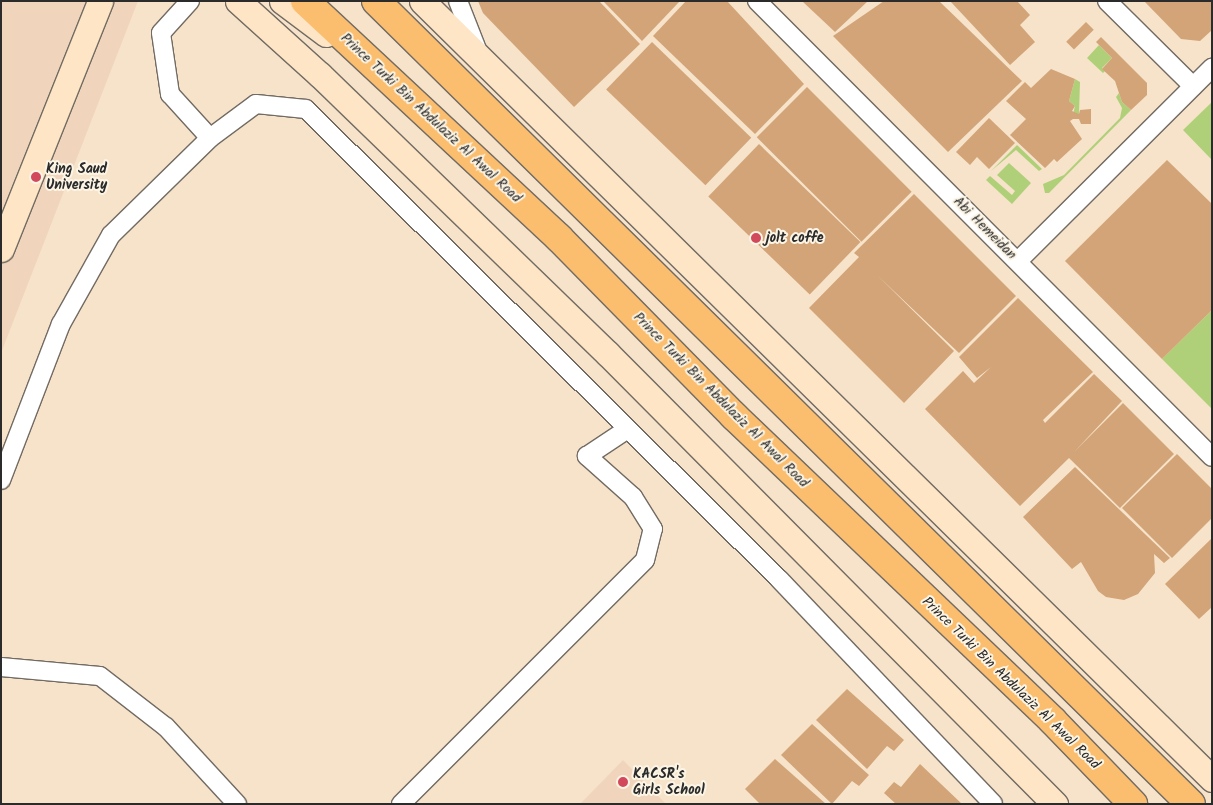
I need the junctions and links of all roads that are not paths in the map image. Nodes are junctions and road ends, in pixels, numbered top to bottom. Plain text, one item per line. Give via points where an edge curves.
1 (100, 1) edge
2 (190, 1) edge
3 (238, 1) edge
4 (282, 1) edge
5 (305, 1) edge
6 (376, 1) edge
7 (422, 1) edge
8 (458, 1) edge
9 (757, 1) edge
10 (1107, 1) edge
11 (482, 60) junction
12 (1212, 68) edge
13 (1193, 86) junction
14 (420, 106) junction
15 (210, 138) junction
16 (1, 249) edge
17 (1018, 260) junction
18 (626, 430) junction
19 (1212, 457) edge
20 (1, 480) edge
21 (1, 667) edge
22 (1212, 779) edge
23 (237, 804) edge
24 (401, 804) edge
25 (993, 804) edge
26 (1055, 804) edge
27 (1133, 804) edge
28 (1190, 804) edge

1 - 16 main road
2 - 15 street via 161,33 170,94
3 - 26 main road via 320,75 592,339
4 - 14 main road
5 - 14 main road, Prince Turki Bin Abdulaziz Al Awal Road
6 - 28 main road
7 - 11 main road
8 - 11 street
9 - 17 street, Abi Hemeidan
10 - 13 street
11 - 22 main road
12 - 13 street
13 - 17 street
14 - 27 main road, Prince Turki Bin Abdulaziz Al Awal Road via 559,238 734,416 1052,720
15 - 18 street via 256,104 306,109
15 - 20 street via 111,235 61,324
17 - 19 street, Abi Hemeidan
18 - 24 street via 587,456 633,497 653,529 645,560
18 - 25 street via 780,580
21 - 23 street via 100,676 166,727

